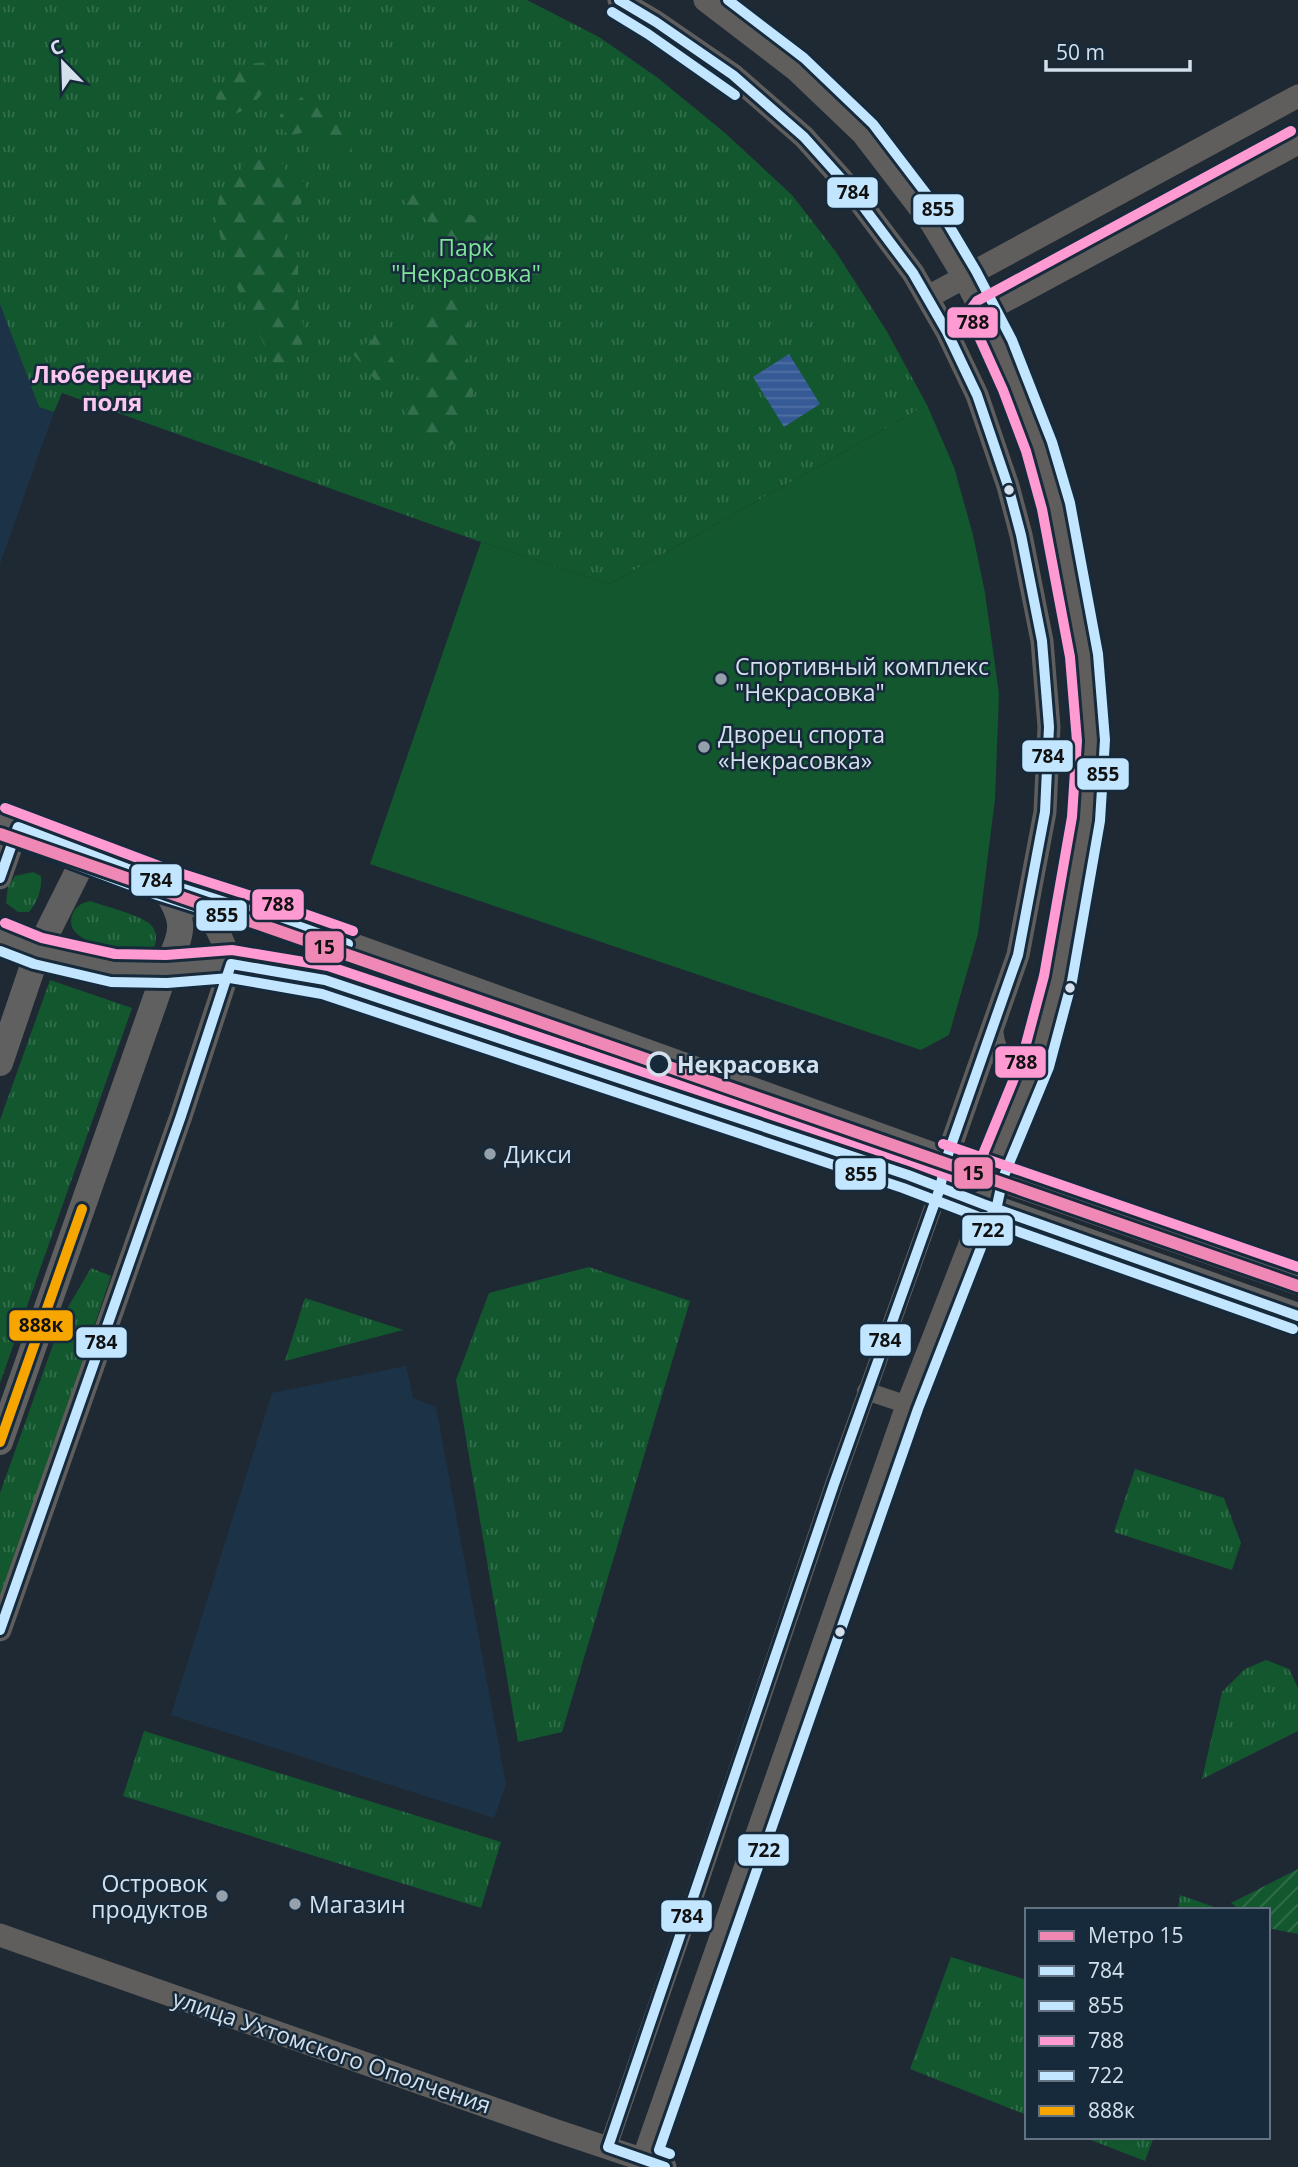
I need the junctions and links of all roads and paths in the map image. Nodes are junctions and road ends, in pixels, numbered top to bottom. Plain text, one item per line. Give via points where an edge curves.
1 (619, 0) edge
2 (705, 0) edge
3 (1298, 96) edge
4 (1298, 143) edge
5 (964, 277) junction
6 (928, 297) junction
7 (984, 313) junction
8 (947, 332) junction
9 (9, 824) edge
10 (88, 853) junction
11 (0, 877) edge
12 (162, 881) junction
13 (0, 936) edge
14 (38, 951) junction
15 (231, 964) junction
16 (166, 969) junction
17 (992, 1033) junction
18 (1037, 1056) junction
19 (0, 1063) edge
20 (947, 1160) junction
21 (990, 1174) junction
22 (940, 1188) junction
23 (983, 1204) junction
24 (1298, 1282) edge
25 (1298, 1316) edge
26 (866, 1391) junction
27 (905, 1404) junction
28 (0, 1442) edge
29 (0, 1629) edge
30 (0, 1935) edge
31 (608, 2147) junction
32 (642, 2158) junction
33 (665, 2167) edge

1 - 6 street via 733,75 804,137 848,185
2 - 5 street via 795,69 863,134 918,204
3 - 5 street
4 - 7 street
5 - 6 street
5 - 7 street
6 - 8 street
7 - 8 street
7 - 18 street via 1040,447 1056,506 1084,655 1090,729 1086,819 1058,979
8 - 17 street via 977,395 1021,535 1042,641 1049,727 1045,812 1018,955
9 - 10 main road
9 - 11 street
10 - 12 main road
10 - 14 main road
12 - 15 street via 200,906 212,920
12 - 16 main road via 180,921 180,937
12 - 20 main road via 288,922
13 - 14 main road
14 - 16 main road via 113,968
14 - 19 main road
15 - 16 main road
15 - 22 main road via 325,980
15 - 29 street
16 - 28 main road
17 - 18 street via 1000,1056 1012,1062
17 - 20 street
18 - 21 street
20 - 21 main road
20 - 22 street
21 - 23 street
21 - 24 main road
22 - 23 main road
22 - 26 street
23 - 25 main road
23 - 27 street
26 - 27 street
26 - 31 street
27 - 32 street
30 - 31 street, улица Ухтомского Ополчения
31 - 32 street, улица Ухтомского Ополчения
32 - 33 street, улица Ухтомского Ополчения

